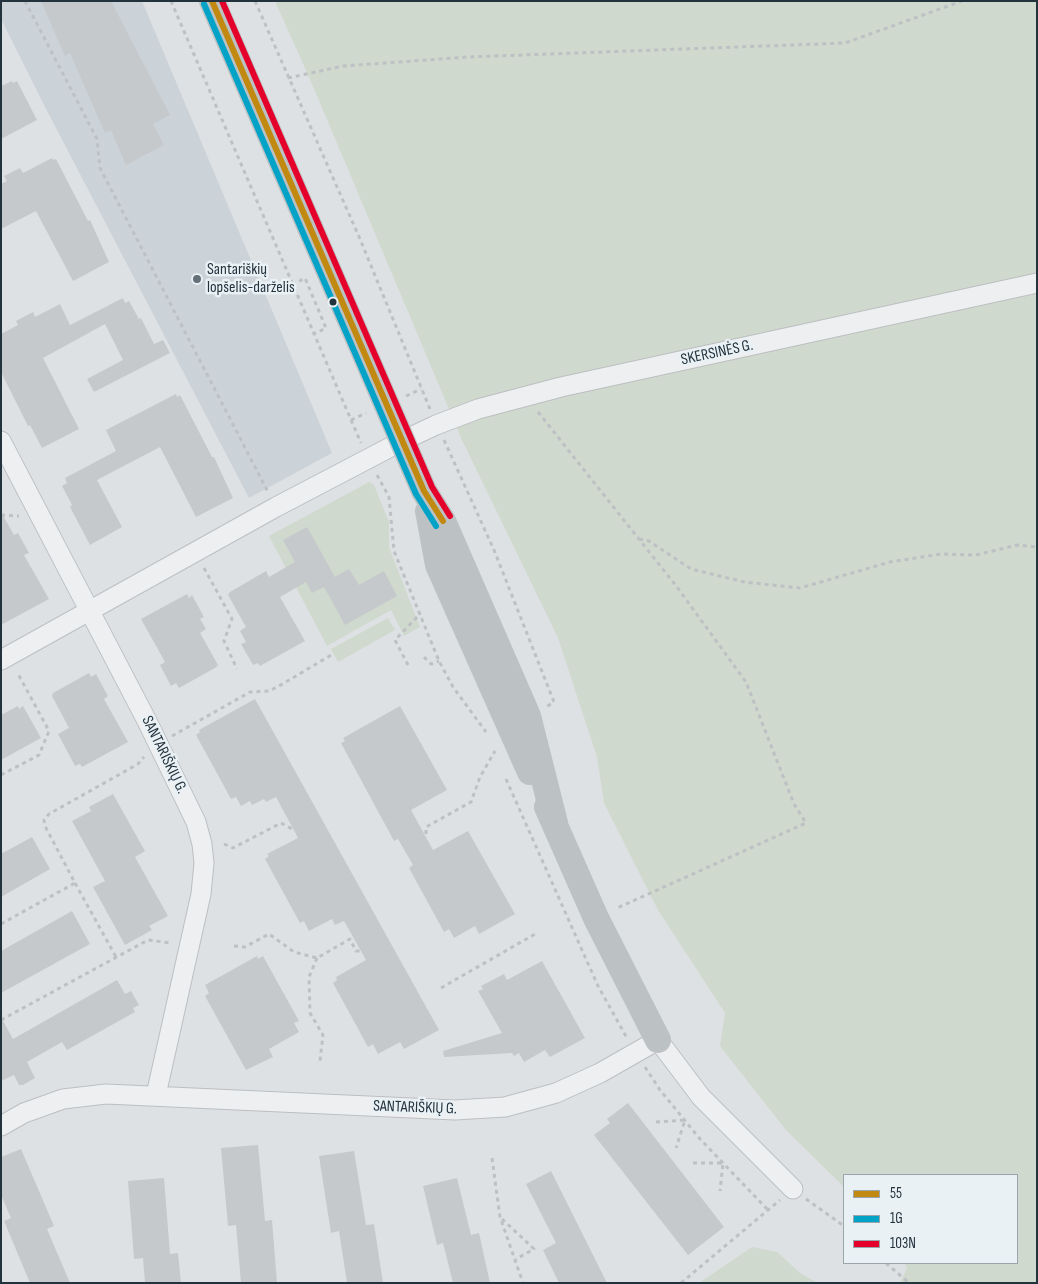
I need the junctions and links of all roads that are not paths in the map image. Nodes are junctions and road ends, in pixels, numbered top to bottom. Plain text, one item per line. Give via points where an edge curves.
1 (212, 1) edge
2 (1037, 282) edge
3 (1, 441) edge
4 (402, 441) junction
5 (91, 610) junction
6 (5, 658) edge
7 (658, 1040) junction
8 (156, 1095) junction
9 (1, 1126) edge
10 (793, 1189) road end

1 - 4 main road
2 - 4 street, SKERSINĖS G. via 561,387 478,409 438,429
3 - 5 street, SANTARIŠKIŲ G.
4 - 5 street, SKERSINĖS G.
4 - 7 main road via 424,491 443,520 554,823 596,918
5 - 6 street, SKERSINĖS G.
5 - 8 street, SANTARIŠKIŲ G. via 196,822 202,844 201,894
7 - 8 street, SANTARIŠKIŲ G. via 600,1073 556,1093 505,1107 455,1110
7 - 10 street via 701,1097
8 - 9 street, SANTARIŠKIŲ G. via 106,1094 62,1099 24,1113

